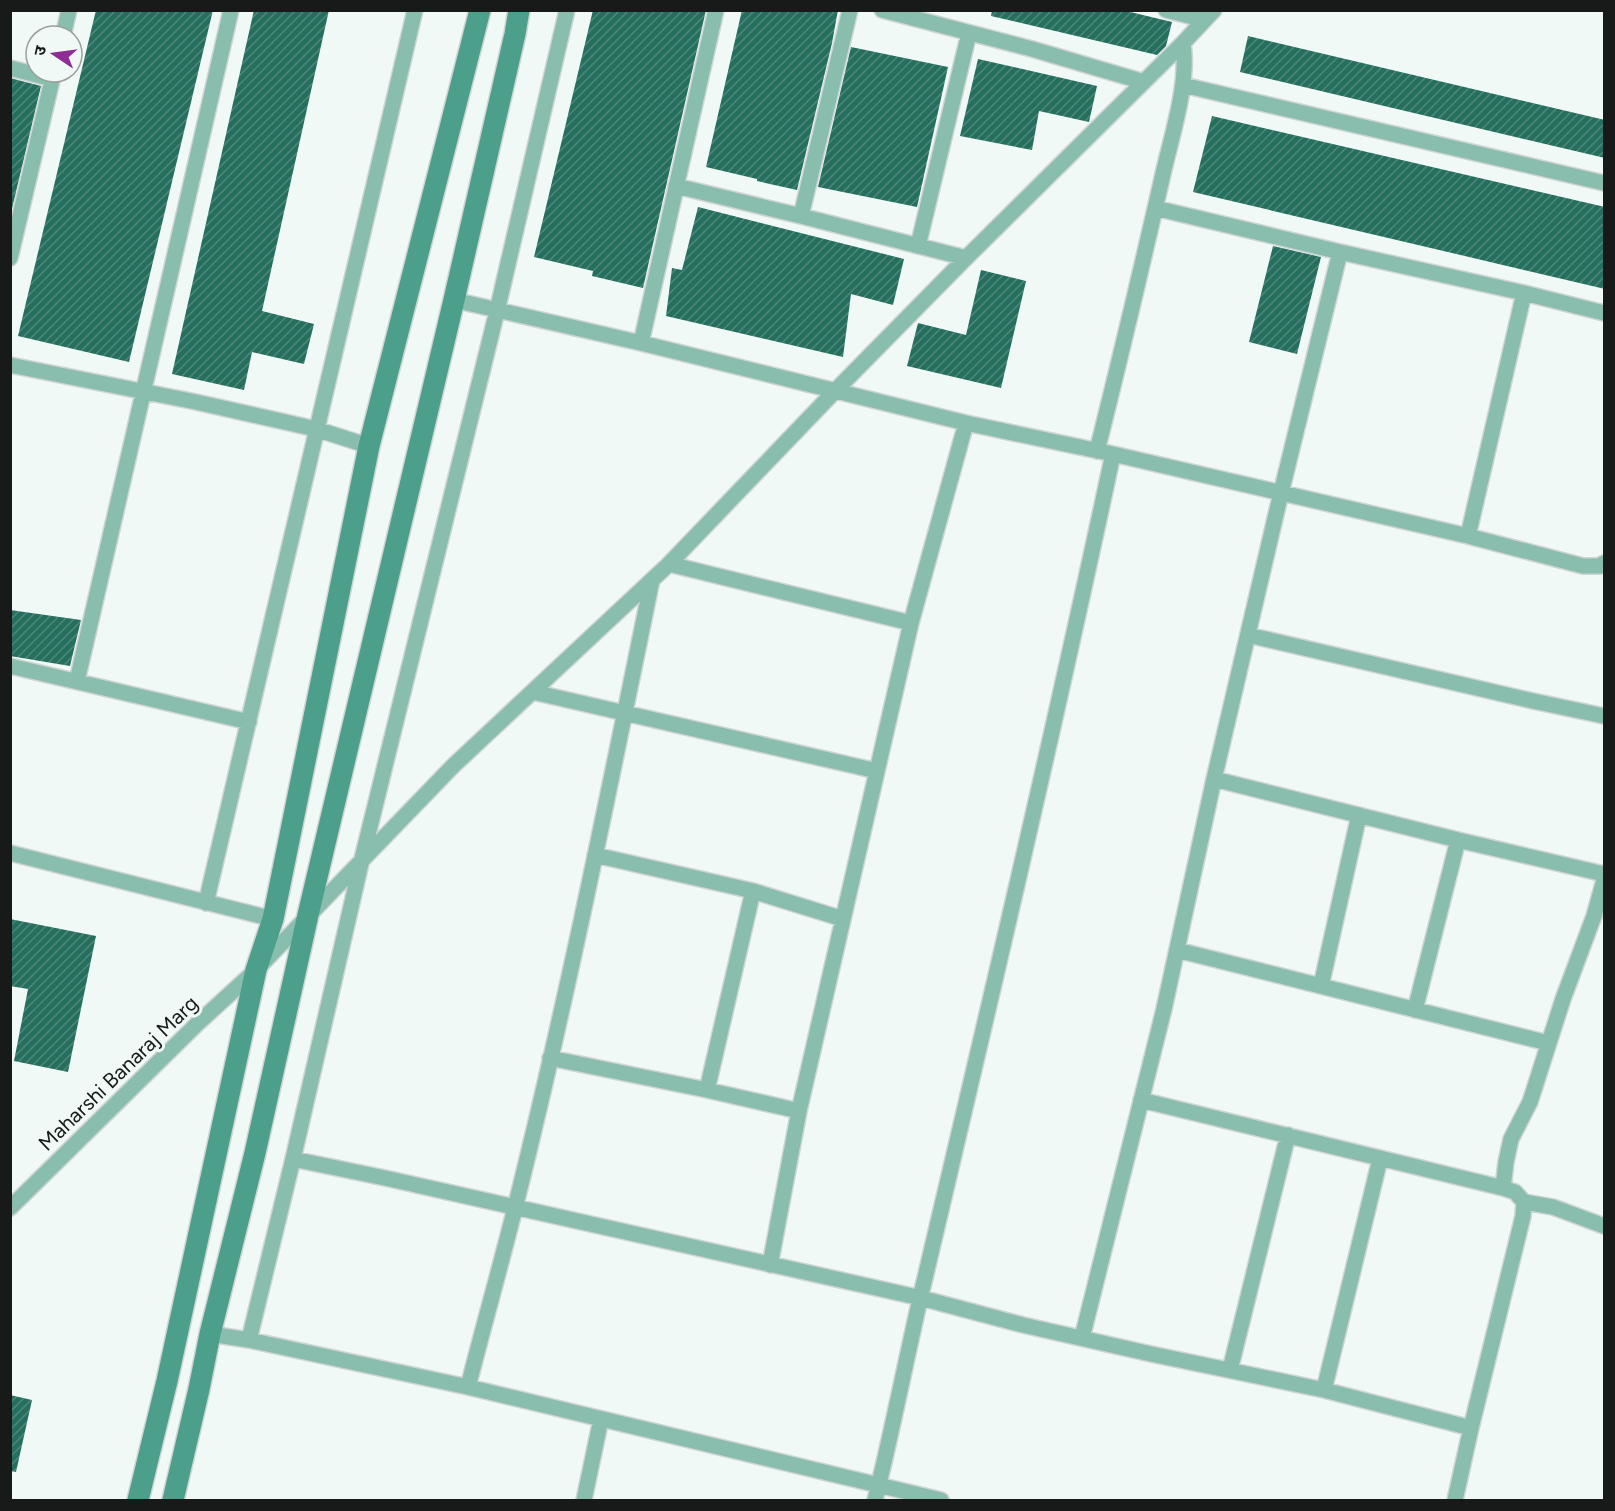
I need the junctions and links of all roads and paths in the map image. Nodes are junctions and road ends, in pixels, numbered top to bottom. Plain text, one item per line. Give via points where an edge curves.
1 (231, 10) edge
2 (415, 10) edge
3 (480, 10) edge
4 (519, 10) edge
5 (567, 10) edge
6 (716, 10) edge
7 (850, 10) edge
8 (882, 10) edge
9 (1166, 10) edge
10 (1210, 15) edge
11 (969, 33) junction
12 (1183, 44) junction
13 (1144, 82) junction
14 (51, 84) edge
15 (1183, 85) junction
16 (1605, 183) edge
17 (676, 186) junction
18 (1155, 208) junction
19 (801, 216) junction
20 (15, 219) edge
21 (918, 246) junction
22 (1340, 252) junction
23 (10, 258) edge
24 (966, 258) junction
25 (1524, 293) junction
26 (454, 300) junction
27 (497, 311) junction
28 (1605, 313) edge
29 (641, 343) junction
30 (10, 365) edge
31 (835, 391) junction
32 (142, 392) junction
33 (966, 423) junction
34 (316, 429) junction
35 (369, 446) junction
36 (1105, 452) junction
37 (1281, 493) junction
38 (1468, 536) junction
39 (1605, 563) edge
40 (669, 564) junction
41 (652, 580) junction
42 (911, 623) junction
43 (1248, 635) junction
44 (10, 666) edge
45 (77, 681) junction
46 (532, 692) junction
47 (625, 712) junction
48 (1605, 716) edge
49 (249, 722) junction
50 (877, 771) junction
51 (1214, 779) junction
52 (1359, 815) junction
53 (1458, 840) junction
54 (10, 853) edge
55 (595, 855) junction
56 (362, 860) junction
57 (1605, 874) edge
58 (1605, 880) edge
59 (753, 891) junction
60 (206, 903) junction
61 (308, 915) junction
62 (273, 919) junction
63 (843, 919) junction
64 (1177, 950) junction
65 (256, 970) junction
66 (1320, 986) junction
67 (1414, 1010) junction
68 (1548, 1043) junction
69 (550, 1058) junction
70 (707, 1090) junction
71 (1142, 1100) junction
72 (799, 1111) junction
73 (1288, 1135) junction
74 (293, 1159) junction
75 (1380, 1159) junction
76 (1503, 1188) junction
77 (1524, 1202) junction
78 (10, 1208) edge
79 (515, 1208) junction
80 (1605, 1226) edge
81 (770, 1265) junction
82 (921, 1298) junction
83 (210, 1334) junction
84 (1082, 1338) junction
85 (249, 1340) junction
86 (1230, 1370) junction
87 (468, 1387) junction
88 (1324, 1390) junction
89 (601, 1419) junction
90 (1471, 1428) junction
91 (877, 1493) edge
92 (138, 1500) edge
93 (172, 1500) edge
94 (584, 1500) edge
95 (941, 1500) edge
96 (1455, 1500) edge

1 - 32 street
2 - 34 street
3 - 35 street
4 - 26 street
5 - 27 street
6 - 17 street
7 - 19 street
8 - 11 street
9 - 10 street
10 - 12 street, Maharshi Banaraj Marg
11 - 13 street
11 - 21 street
12 - 13 street, Maharshi Banaraj Marg
12 - 15 street
13 - 24 street, Maharshi Banaraj Marg
14 - 20 street
15 - 16 street
15 - 18 street
17 - 19 street
17 - 29 street
18 - 22 street
18 - 36 street
19 - 21 street
20 - 23 street
21 - 24 street
22 - 25 street
22 - 37 street
24 - 31 street, Maharshi Banaraj Marg
25 - 28 street
25 - 38 street
26 - 27 street
26 - 61 street
27 - 29 street
27 - 56 street
29 - 31 street
30 - 32 street
31 - 33 street
31 - 40 street, Maharshi Banaraj Marg
32 - 34 street
32 - 45 street
33 - 36 street
33 - 42 street
34 - 35 street
34 - 49 street
35 - 62 street
36 - 37 street
36 - 82 street via 1085,586
37 - 38 street
37 - 43 street
38 - 39 street via 1583,566
40 - 41 street, Maharshi Banaraj Marg
40 - 42 street
41 - 46 street, Maharshi Banaraj Marg
41 - 47 street
42 - 50 street
43 - 48 street
43 - 51 street
44 - 45 street
45 - 49 street
46 - 47 street
46 - 56 street, Maharshi Banaraj Marg
47 - 50 street
47 - 55 street
49 - 60 street
50 - 63 street
51 - 52 street
51 - 64 street
52 - 53 street
52 - 66 street
53 - 57 street
53 - 67 street
54 - 60 street
55 - 59 street
55 - 69 street
56 - 61 street, Maharshi Banaraj Marg
56 - 74 street
58 - 68 street
59 - 63 street
59 - 70 street
60 - 62 street
61 - 65 street, Maharshi Banaraj Marg
61 - 83 street
62 - 65 street
63 - 72 street
64 - 66 street
64 - 71 street
65 - 78 street, Maharshi Banaraj Marg
65 - 92 street
66 - 67 street
67 - 68 street
68 - 76 street via 1530,1102 1510,1139
69 - 70 street
69 - 79 street
70 - 72 street
71 - 73 street
71 - 84 street
72 - 81 street
73 - 75 street
73 - 86 street
74 - 79 street
74 - 85 street
75 - 76 street
75 - 88 street
76 - 77 street via 1515,1192
77 - 80 street via 1553,1207
77 - 90 street
79 - 81 street
79 - 87 street
81 - 82 street
82 - 84 street
82 - 91 street
83 - 85 street
83 - 93 street
84 - 86 street
85 - 87 street
86 - 88 street
87 - 89 street
88 - 90 street
89 - 91 street via 734,1450
89 - 94 street
90 - 96 street
91 - 95 street

